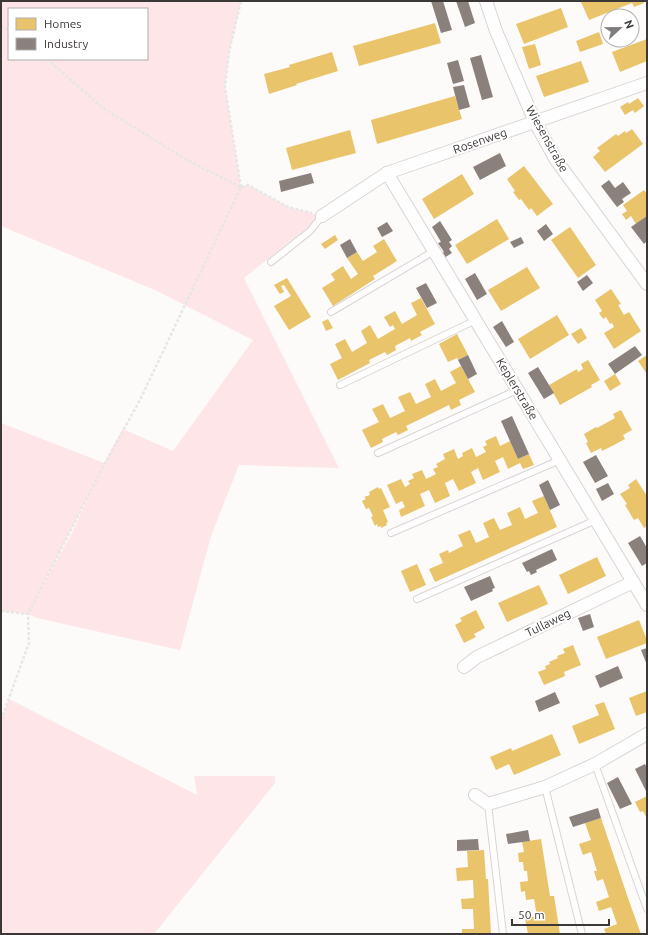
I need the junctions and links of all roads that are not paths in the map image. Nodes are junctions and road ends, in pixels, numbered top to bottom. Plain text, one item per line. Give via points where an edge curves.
1 (486, 1) edge
2 (647, 83) edge
3 (535, 122) junction
4 (388, 173) junction
5 (322, 216) joint
6 (434, 251) junction
7 (271, 262) dead end
8 (647, 284) edge
9 (330, 312) dead end
10 (476, 320) junction
11 (340, 385) dead end
12 (518, 390) junction
13 (378, 453) dead end
14 (560, 460) junction
15 (596, 520) junction
16 (391, 533) dead end
17 (633, 582) junction
18 (417, 599) dead end
19 (647, 605) edge
20 (464, 667) dead end
21 (647, 735) edge
22 (595, 764) junction
23 (545, 787) junction
24 (475, 795) dead end
25 (488, 804) junction
26 (647, 909) edge
27 (503, 934) edge
28 (582, 934) edge

1 - 3 street, Wiesenstraße
2 - 3 street, Rosenweg
3 - 4 street, Rosenweg
3 - 8 street, Wiesenstraße via 556,160
4 - 5 street, Rosenweg
4 - 6 street, Keplerstraße
5 - 7 lane via 310,231
6 - 9 lane
6 - 10 street, Keplerstraße
10 - 11 lane
10 - 12 street, Keplerstraße
12 - 13 lane
12 - 14 street, Keplerstraße
14 - 15 street, Keplerstraße
14 - 16 lane
15 - 17 street, Keplerstraße
15 - 18 lane
17 - 19 street, Keplerstraße
17 - 20 street, Tullaweg via 477,657
21 - 22 street
22 - 23 street
22 - 26 lane
23 - 25 street
23 - 28 lane
24 - 25 street
25 - 27 lane

